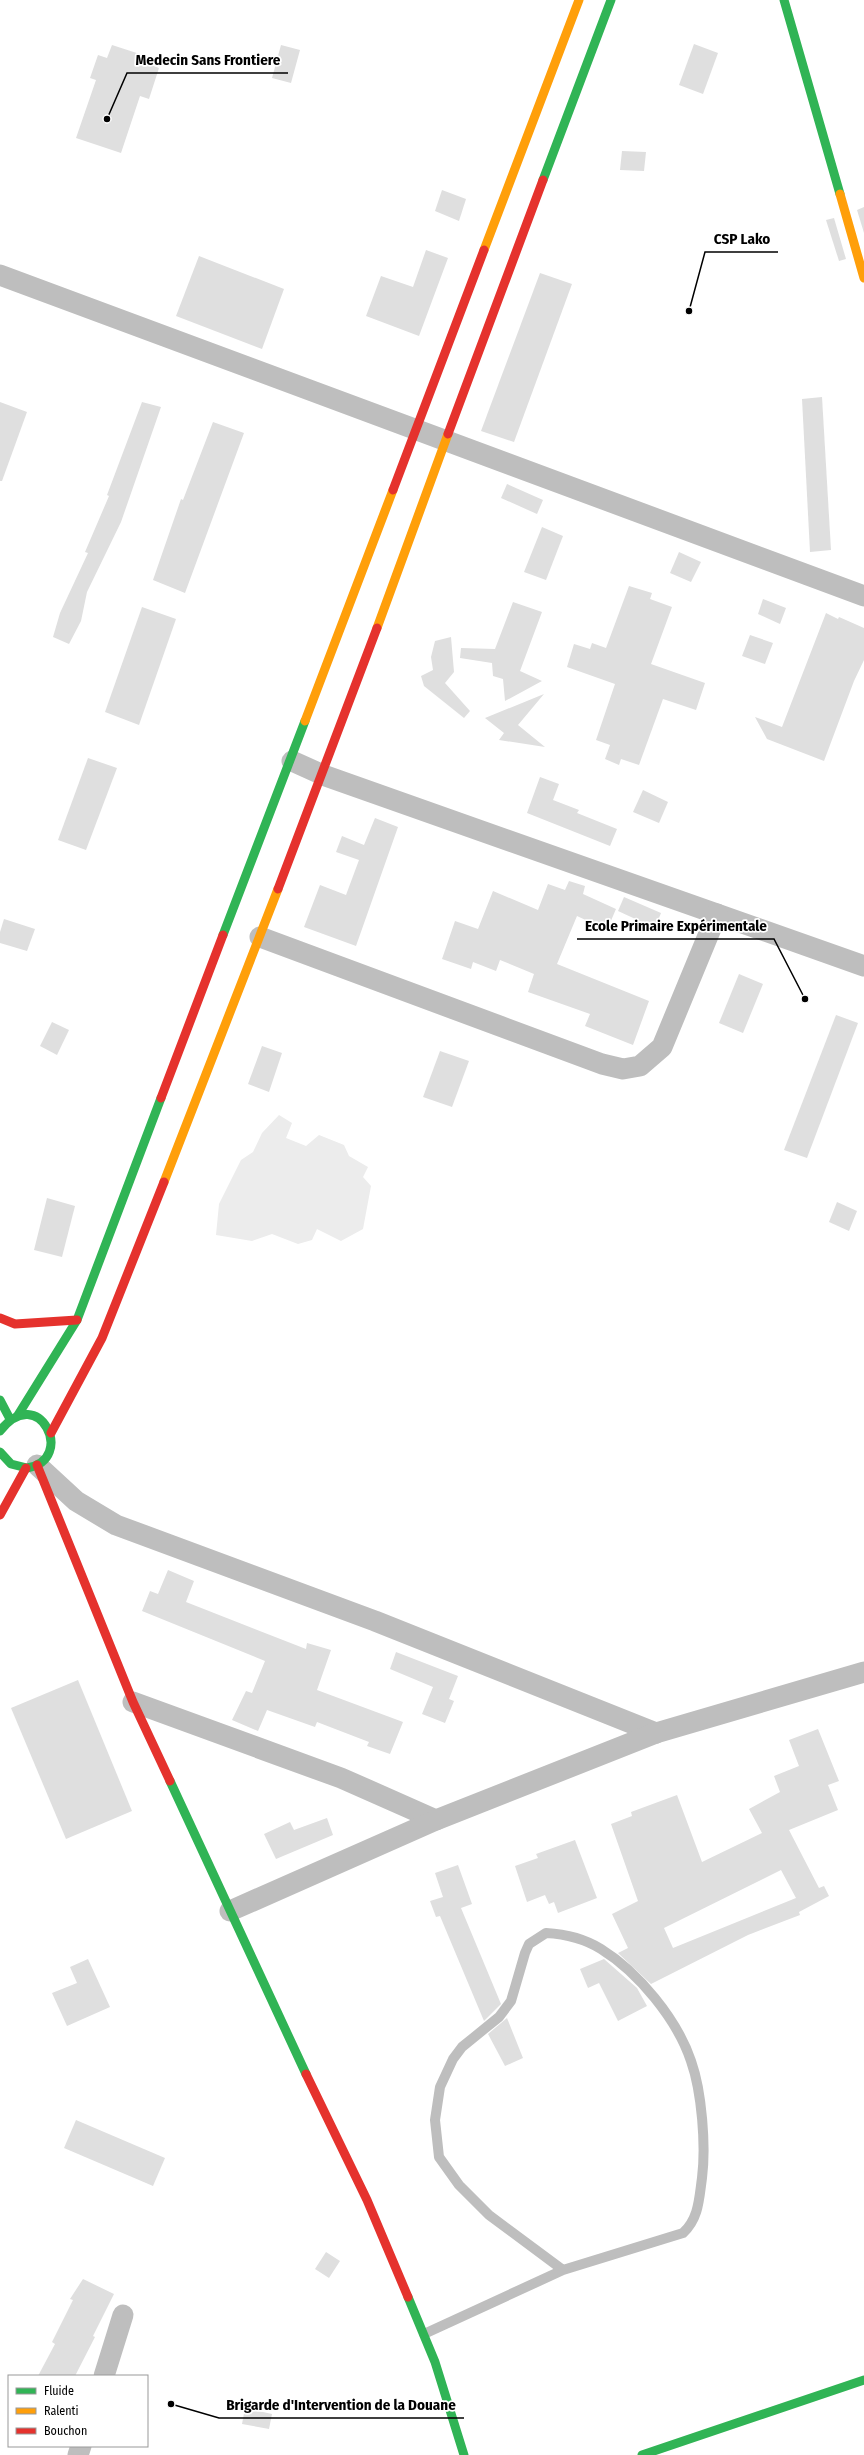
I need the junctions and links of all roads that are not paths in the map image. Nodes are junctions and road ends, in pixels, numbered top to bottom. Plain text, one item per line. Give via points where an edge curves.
1 (579, 0) edge
2 (611, 0) edge
3 (784, 0) edge
4 (0, 274) edge
5 (864, 278) edge
6 (417, 428) junction
7 (446, 439) junction
8 (864, 596) edge
9 (292, 760) junction
10 (323, 775) junction
11 (717, 914) junction
12 (260, 937) junction
13 (864, 966) edge
14 (0, 1318) edge
15 (77, 1320) junction
16 (0, 1400) edge
17 (14, 1417) junction
18 (0, 1431) edge
19 (51, 1433) junction
20 (0, 1452) edge
21 (32, 1467) junction
22 (0, 1515) edge
23 (864, 1672) edge
24 (133, 1702) junction
25 (656, 1733) junction
26 (436, 1820) junction
27 (230, 1912) junction
28 (563, 2270) junction
29 (123, 2315) dead end
30 (424, 2334) junction
31 (104, 2375) edge
32 (864, 2380) edge
33 (464, 2455) edge
34 (642, 2455) edge

1 - 6 main road
2 - 7 main road
3 - 5 main road
4 - 6 street
6 - 7 street
6 - 9 main road
7 - 8 street
7 - 10 main road
9 - 10 street
9 - 15 main road
10 - 11 street
10 - 12 main road
11 - 12 street via 662,1047 640,1066 623,1069 595,1062
11 - 13 street
12 - 19 main road via 102,1338
14 - 15 main road via 15,1324
15 - 17 main road
16 - 17 main road
17 - 18 main road
17 - 19 main road via 34,1416 47,1425
19 - 21 main road via 50,1451 45,1459
20 - 21 main road via 6,1461 16,1467
21 - 22 main road
21 - 24 main road
21 - 25 street via 76,1502 116,1525 375,1621
23 - 25 street
24 - 26 street via 341,1778
24 - 27 main road
25 - 26 street
26 - 27 street
27 - 30 main road via 367,2200
28 - 28 lane via 683,2233 692,2225 698,2211 705,2154 691,2062 680,2035 661,2006 618,1961 600,1948 576,1938 546,1934 529,1944 511,2001 506,2009 462,2047 452,2059 440,2087 435,2120 439,2157 458,2185 489,2215
28 - 30 lane
29 - 31 street
30 - 33 main road via 436,2362
32 - 34 main road

